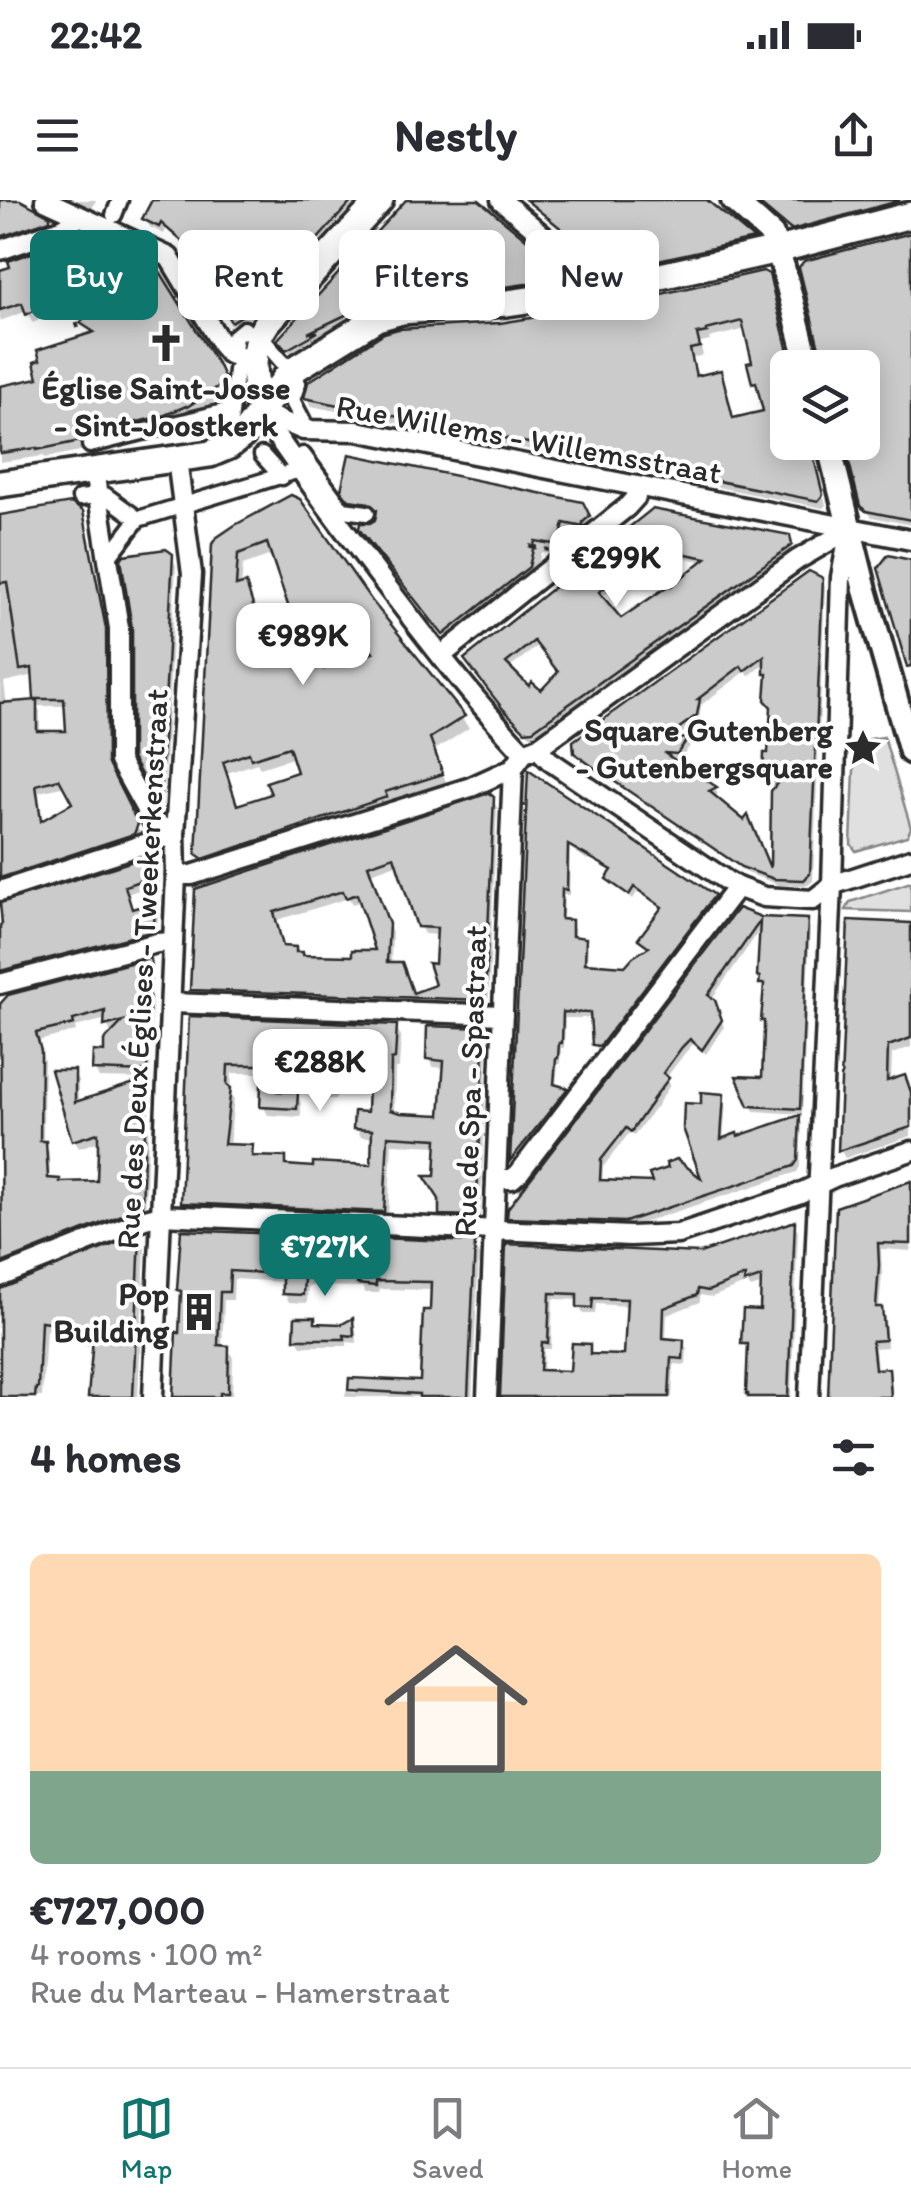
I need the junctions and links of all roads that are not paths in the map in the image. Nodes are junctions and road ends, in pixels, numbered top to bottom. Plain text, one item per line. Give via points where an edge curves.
1 (46, 200) edge
2 (120, 200) edge
3 (380, 200) edge
4 (501, 200) edge
5 (732, 200) edge
6 (911, 214) edge
7 (77, 215) junction
8 (114, 215) dead end
9 (537, 230) edge
10 (0, 250) edge
11 (778, 250) junction
12 (659, 276) edge
13 (525, 300) edge
14 (249, 334) dead end
15 (804, 350) edge
16 (247, 354) junction
17 (284, 364) dead end
18 (295, 378) dead end
19 (260, 412) junction
20 (303, 421) dead end
21 (262, 455) dead end
22 (178, 459) junction
23 (833, 460) edge
24 (297, 463) junction
25 (90, 478) junction
26 (0, 484) edge
27 (638, 487) junction
28 (183, 506) junction
29 (367, 513) dead end
30 (138, 519) junction
31 (850, 528) junction
32 (911, 540) edge
33 (108, 558) junction
34 (872, 613) junction
35 (840, 617) junction
36 (441, 656) junction
37 (911, 752) edge
38 (525, 756) junction
39 (175, 834) junction
40 (911, 858) edge
41 (176, 876) junction
42 (832, 885) junction
43 (737, 888) junction
44 (0, 890) edge
45 (173, 942) junction
46 (0, 984) edge
47 (171, 1003) junction
48 (502, 1015) junction
49 (911, 1152) edge
50 (496, 1180) junction
51 (818, 1184) junction
52 (161, 1215) junction
53 (494, 1228) junction
54 (0, 1277) edge
55 (153, 1397) edge
56 (487, 1397) edge
57 (808, 1397) edge

1 - 7 street
2 - 8 street
3 - 16 main road via 267,323
4 - 9 street
5 - 11 street via 772,235
6 - 11 main road
7 - 10 street via 64,228
7 - 16 street via 170,257 223,346 230,354
11 - 12 main road
11 - 15 street
13 - 19 main road via 377,318 290,372
14 - 16 street via 244,329 234,338
16 - 17 street
16 - 19 main road
16 - 25 street via 231,417
18 - 20 street via 292,400
19 - 22 main road via 229,446
19 - 24 street
19 - 27 street, Rue Willems - Willemsstraat via 304,430 357,431
21 - 24 street
22 - 25 main road
22 - 28 street, Rue des Deux Églises - Tweekerkenstraat
23 - 31 street
24 - 28 street
24 - 29 street via 343,510
24 - 36 street
25 - 26 main road
25 - 30 street
25 - 33 street
27 - 31 street, Rue Willems - Willemsstraat
27 - 36 street via 626,507
28 - 30 street
28 - 39 street, Rue des Deux Églises - Tweekerkenstraat via 192,574
30 - 33 street
31 - 32 street, Rue Willems - Willemsstraat
31 - 34 street
31 - 35 street
31 - 38 street
33 - 39 street via 118,628 119,761 153,822
34 - 35 street
34 - 37 street
35 - 42 street
36 - 38 street
38 - 41 street via 488,781
38 - 43 street via 550,761
38 - 48 street, Rue de Spa - Spastraat
39 - 41 street, Rue des Deux Églises - Tweekerkenstraat
39 - 44 street
40 - 42 street
41 - 45 street, Rue des Deux Églises - Tweekerkenstraat
42 - 43 street via 810,900 764,898
42 - 51 street
43 - 50 street via 519,1172
45 - 46 street
45 - 47 street, Rue des Deux Églises - Tweekerkenstraat
47 - 48 street
47 - 52 street, Rue des Deux Églises - Tweekerkenstraat
48 - 50 street, Rue de Spa - Spastraat
49 - 51 street
50 - 53 street, Rue de Spa - Spastraat
51 - 53 street via 678,1234
51 - 57 street
52 - 53 street
52 - 54 street
52 - 55 street, Rue des Deux Églises - Tweekerkenstraat
53 - 56 street, Rue de Spa - Spastraat

